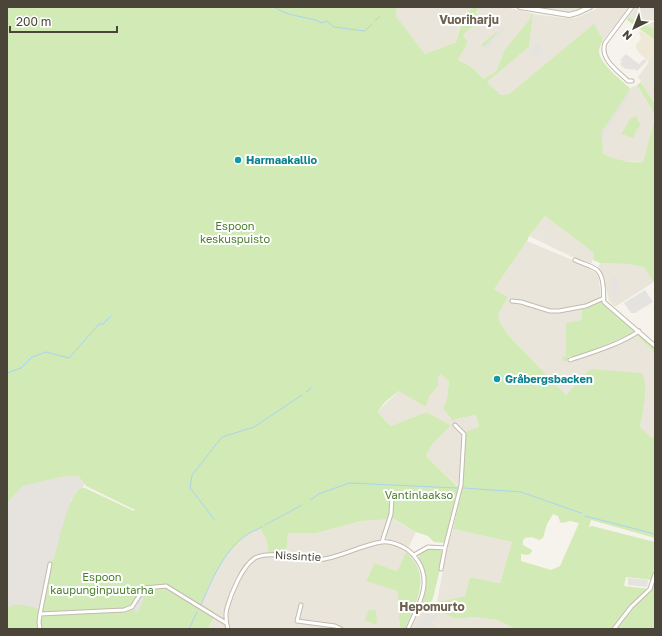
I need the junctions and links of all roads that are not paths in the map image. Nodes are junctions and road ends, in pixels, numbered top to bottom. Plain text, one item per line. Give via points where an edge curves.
1 (520, 7) edge
2 (632, 7) edge
3 (587, 8) edge
4 (632, 81) dead end
5 (575, 260) dead end
6 (604, 298) junction
7 (512, 301) dead end
8 (639, 331) junction
9 (655, 346) edge
10 (570, 360) dead end
11 (455, 425) dead end
12 (392, 497) dead end
13 (382, 542) junction
14 (445, 548) junction
15 (414, 555) junction
16 (50, 564) dead end
17 (441, 569) dead end
18 (655, 574) edge
19 (301, 605) dead end
20 (40, 614) junction
21 (226, 623) junction
22 (40, 629) edge
23 (228, 629) edge
24 (341, 629) edge
25 (408, 629) edge
26 (614, 629) edge

1 - 3 street via 569,15
2 - 4 street via 603,47 606,59 628,81
5 - 6 street via 598,269
6 - 7 street via 586,306 559,311
6 - 8 street via 607,305
8 - 9 street
8 - 10 street
11 - 14 street via 464,434 463,465 461,485
12 - 13 street via 391,514
13 - 15 street, Nissintie via 396,544
13 - 21 street, Nissintie via 317,560 268,555 256,558 246,566 236,587 227,608
14 - 15 street via 428,547
14 - 17 street
15 - 25 street via 422,569 425,584
16 - 20 street
18 - 26 street via 650,589 631,607
19 - 24 street via 297,621
20 - 21 street via 124,610 132,607 144,588 166,586
20 - 22 street
21 - 23 street, Nissintie

